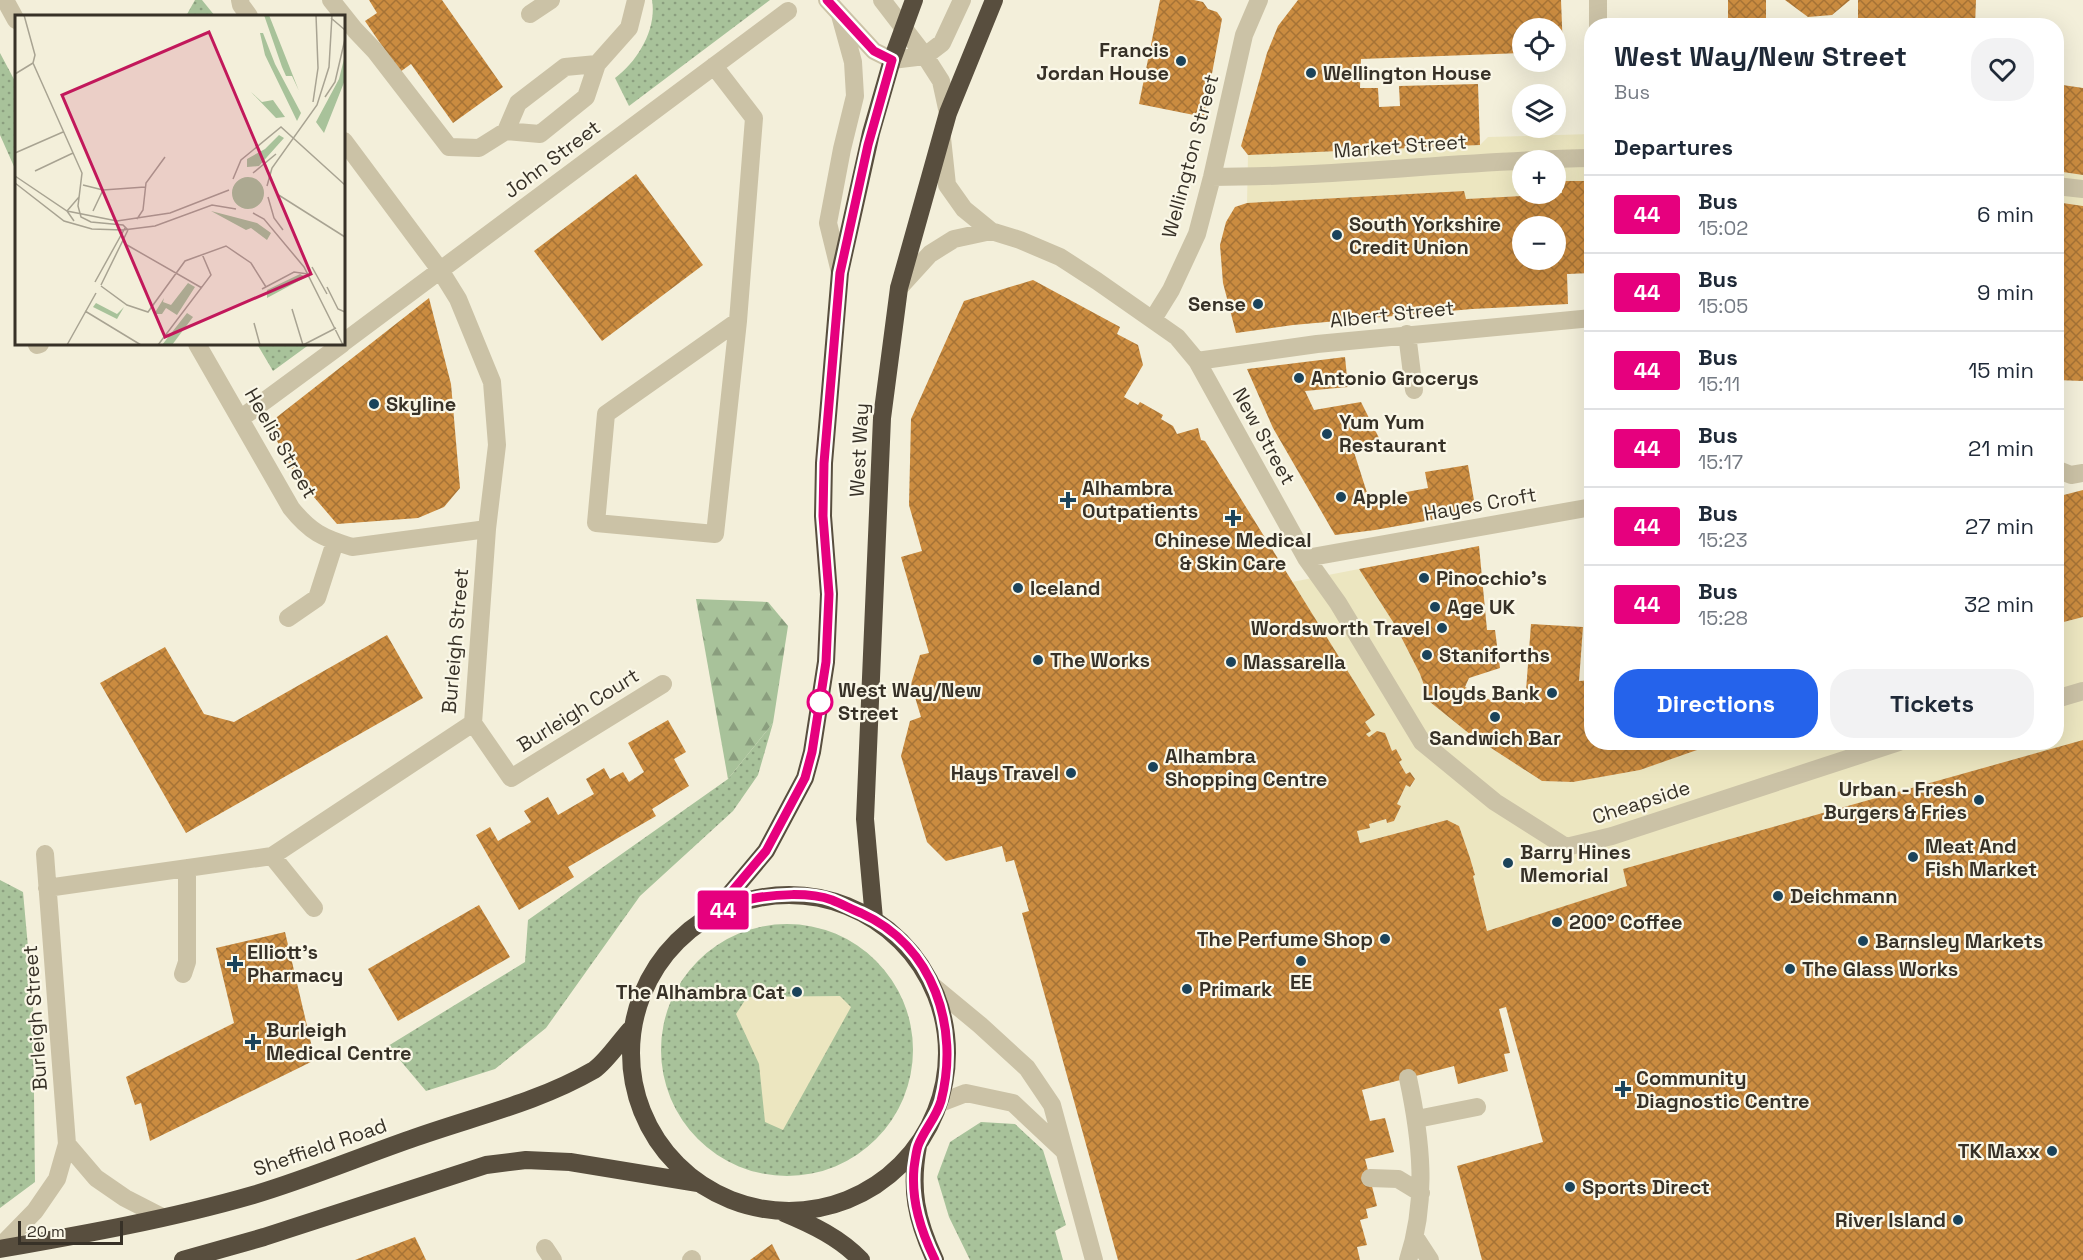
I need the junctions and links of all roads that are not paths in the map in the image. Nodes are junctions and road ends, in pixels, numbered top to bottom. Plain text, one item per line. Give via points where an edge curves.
1 (5, 0) edge
2 (240, 0) edge
3 (331, 0) edge
4 (551, 0) edge
5 (636, 0) edge
6 (827, 0) edge
7 (882, 0) edge
8 (914, 0) edge
9 (962, 0) edge
10 (994, 0) edge
11 (1598, 0) edge
12 (1257, 1) edge
13 (788, 11) dead end
14 (530, 14) dead end
15 (248, 15) edge
16 (343, 15) edge
17 (840, 15) junction
18 (15, 18) edge
19 (345, 18) edge
20 (1598, 18) edge
21 (903, 26) junction
22 (925, 56) junction
23 (892, 60) junction
24 (597, 64) junction
25 (714, 66) junction
26 (948, 113) junction
27 (506, 131) junction
28 (941, 136) junction
29 (345, 142) edge
30 (1584, 158) edge
31 (1212, 177) junction
32 (2064, 187) edge
33 (2083, 189) edge
34 (991, 231) junction
35 (440, 270) junction
36 (840, 273) junction
37 (899, 288) junction
38 (1153, 319) junction
39 (1584, 319) edge
40 (738, 321) junction
41 (1407, 334) junction
42 (345, 341) edge
43 (198, 345) edge
44 (340, 345) edge
45 (1197, 361) junction
46 (1414, 390) dead end
47 (240, 419) junction
48 (2064, 472) edge
49 (2083, 473) edge
50 (1584, 508) edge
51 (487, 529) junction
52 (335, 542) junction
53 (1305, 558) junction
54 (288, 618) dead end
55 (663, 684) dead end
56 (2083, 691) edge
57 (2064, 697) edge
58 (473, 723) junction
59 (1422, 742) joint
60 (1858, 750) edge
61 (45, 854) dead end
62 (272, 856) junction
63 (187, 868) junction
64 (47, 888) junction
65 (314, 908) dead end
66 (713, 914) junction
67 (874, 919) junction
68 (183, 974) dead end
69 (934, 987) junction
70 (630, 1030) junction
71 (1408, 1078) dead end
72 (940, 1103) junction
73 (1477, 1107) dead end
74 (1416, 1119) junction
75 (67, 1144) junction
76 (918, 1146) junction
77 (1063, 1150) junction
78 (1370, 1178) dead end
79 (698, 1183) junction
80 (1421, 1193) junction
81 (780, 1212) junction
82 (162, 1218) junction
83 (1415, 1238) junction
84 (0, 1248) edge
85 (183, 1260) edge
86 (861, 1260) edge
87 (934, 1260) edge
88 (1094, 1260) edge
89 (1408, 1260) edge
90 (1430, 1260) edge

1 - 18 street
2 - 15 street
3 - 16 street
4 - 14 street
5 - 24 street via 629,28
6 - 17 street
7 - 21 street
8 - 21 highway, West Way
9 - 22 street via 942,43
10 - 26 highway, West Way
11 - 20 street
12 - 31 street, Wellington Street via 1244,34
13 - 25 street, John Street
17 - 23 street via 874,51
17 - 36 street via 853,62 855,96 828,223
19 - 27 street via 449,147 479,148
21 - 22 street
21 - 23 highway, West Way
22 - 23 street
22 - 26 street via 941,81
23 - 36 highway, West Way
24 - 27 street via 565,67 518,103
24 - 27 street via 586,97 540,134
25 - 35 street, John Street
25 - 40 street via 754,118
26 - 28 highway, West Way
28 - 34 street, New Street via 947,185 964,209
28 - 37 highway, West Way
29 - 35 street, Burleigh Street
30 - 31 street, Market Street
31 - 38 street, Wellington Street via 1197,234
32 - 33 street
34 - 37 street, New Street via 954,239 930,254
34 - 38 street, New Street via 1060,257
35 - 42 street, John Street
35 - 51 street, Burleigh Street via 458,299 492,382 497,445
36 - 66 highway, West Way via 824,463 823,516 829,594 826,662 812,752 805,778 766,851
37 - 67 highway, West Way via 882,418 865,819
38 - 45 street, New Street via 1177,337
39 - 41 street, Albert Street
40 - 40 street via 715,534 596,522 606,414
41 - 45 street, Albert Street
41 - 46 street
43 - 47 street, Heelis Street
44 - 47 street, John Street
45 - 53 street, New Street
47 - 52 street, Heelis Street via 291,508 305,526
48 - 49 street
50 - 53 street, Hayes Croft
51 - 52 street, Heelis Street via 352,547
51 - 58 street, Burleigh Street
52 - 54 street via 317,598
53 - 59 street, New Street via 1338,603
55 - 58 street, Burleigh Court via 511,778
56 - 57 street
58 - 62 street, Burleigh Street
59 - 60 street, Cheapside via 1495,802 1566,848 1612,836
61 - 64 street, Burleigh Street
62 - 63 street, Burleigh Street
62 - 65 street
63 - 64 street, Burleigh Street
63 - 68 street via 187,962
64 - 75 street, Burleigh Street
66 - 67 highway via 750,899 790,894 830,899
66 - 70 highway via 683,936 658,964
67 - 69 highway via 894,933 917,958
69 - 72 highway via 946,1024 948,1064
69 - 77 street via 1027,1068 1052,1105
70 - 79 highway via 633,1075 644,1117 666,1153
70 - 82 highway, Sheffield Road via 596,1068 553,1090 253,1194
71 - 74 street
72 - 76 highway
72 - 77 street via 966,1093 1013,1103
73 - 74 street
74 - 80 street
75 - 82 street via 96,1178
75 - 84 street, Burleigh Street via 57,1179 35,1211
76 - 81 highway via 891,1175 857,1196 820,1209
76 - 87 highway via 914,1168 917,1215
77 - 88 street
78 - 80 street via 1398,1179
79 - 81 highway via 737,1203
79 - 85 highway via 570,1162 526,1160 486,1165
80 - 83 street
81 - 86 highway via 814,1225
82 - 84 highway, Sheffield Road
83 - 89 street
83 - 90 street

